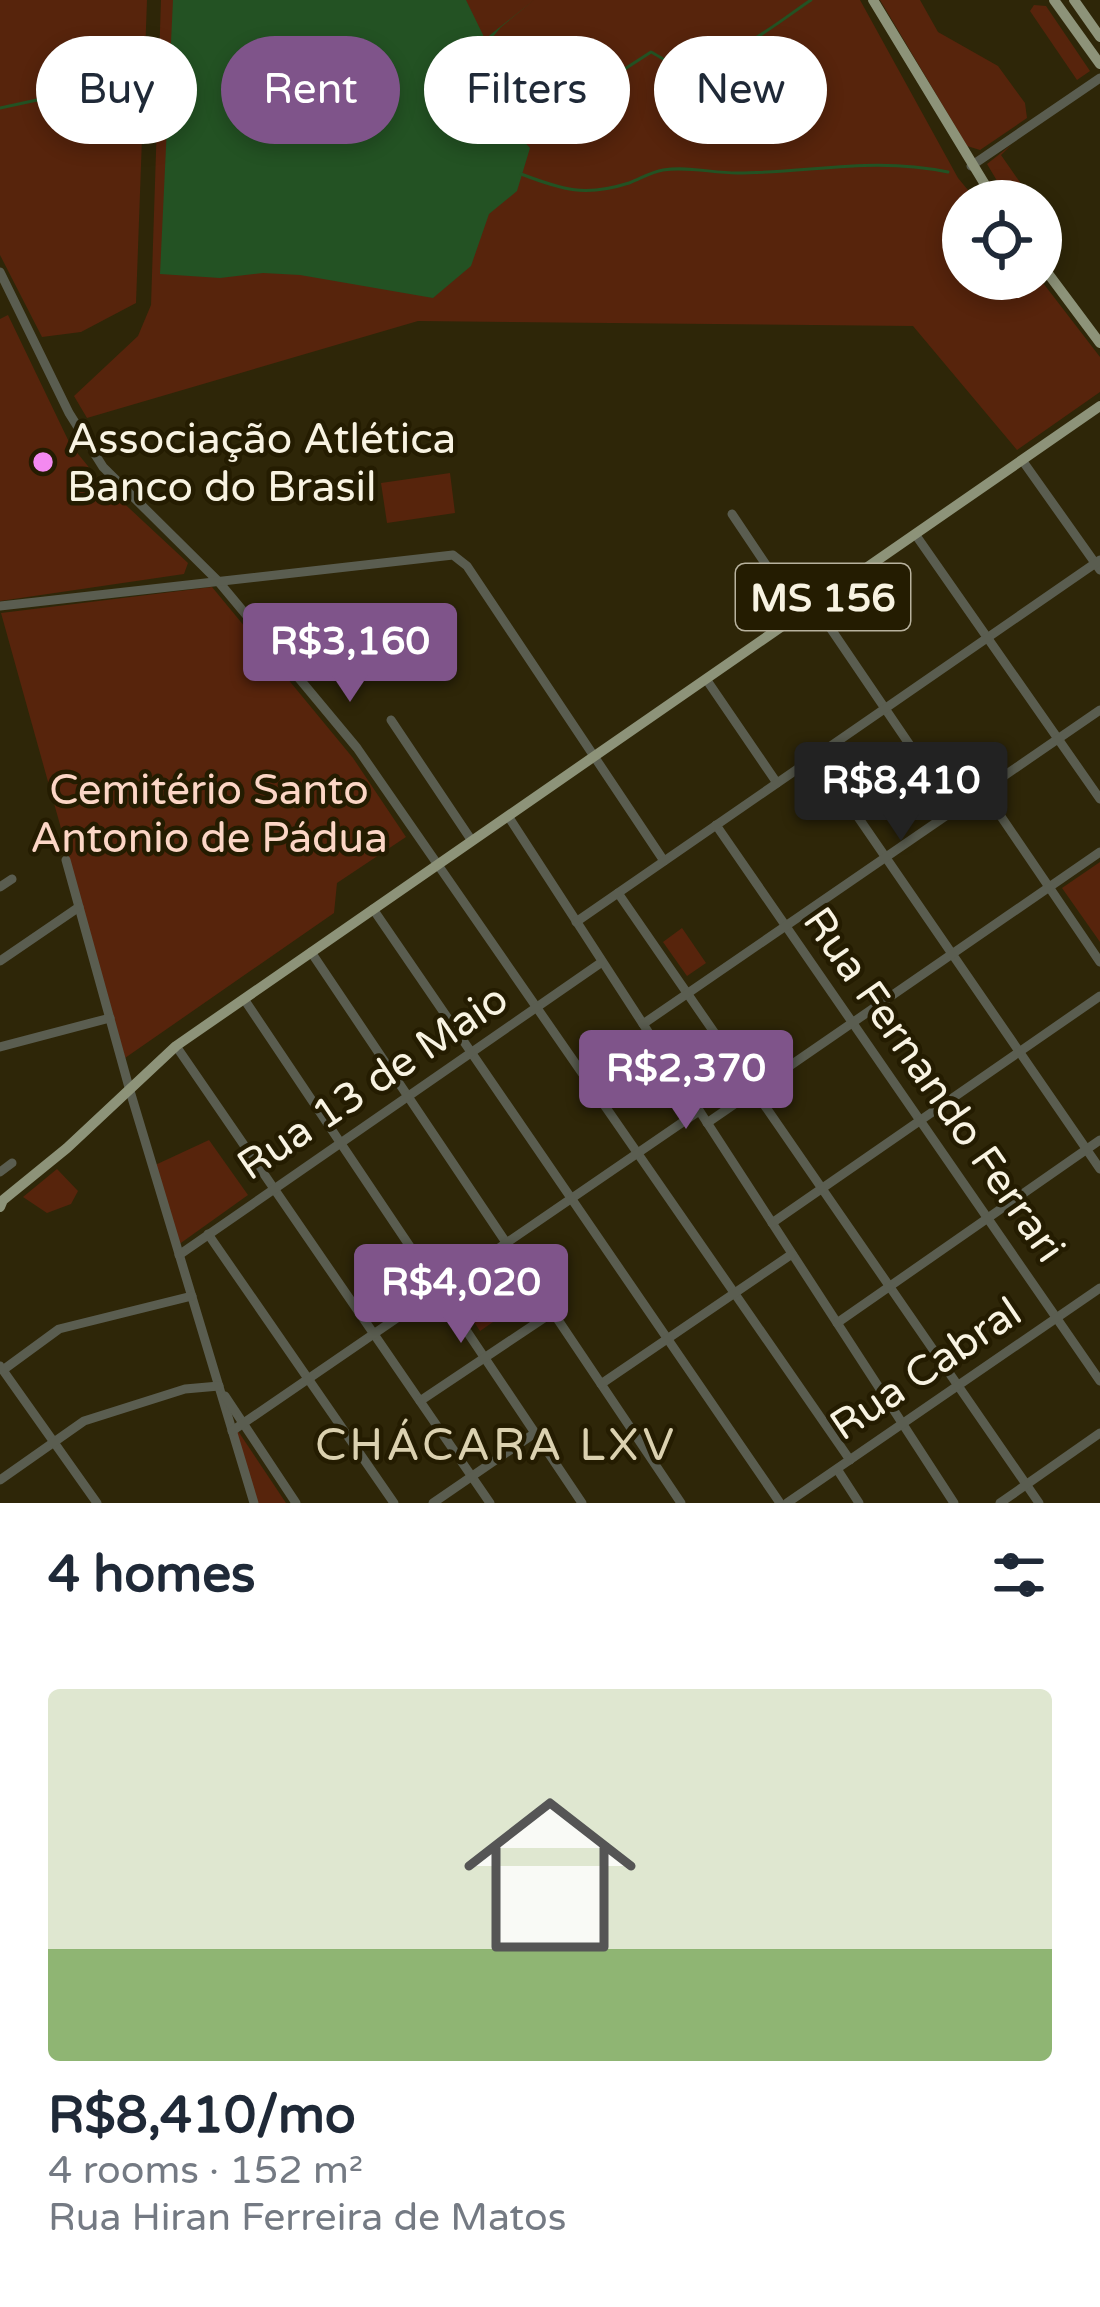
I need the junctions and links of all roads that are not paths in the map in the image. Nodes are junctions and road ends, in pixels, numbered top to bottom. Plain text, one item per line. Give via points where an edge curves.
1 (873, 0) edge
2 (1075, 0) edge
3 (1059, 2) edge
4 (1100, 37) edge
5 (1100, 64) edge
6 (1100, 78) edge
7 (971, 166) junction
8 (981, 180) edge
9 (0, 272) edge
10 (1062, 292) edge
11 (1100, 343) edge
12 (1100, 406) edge
13 (1022, 460) junction
14 (732, 514) dead end
15 (915, 534) junction
16 (199, 563) junction
17 (1099, 564) edge
18 (218, 581) junction
19 (190, 583) junction
20 (814, 604) junction
21 (0, 606) edge
22 (799, 614) junction
23 (988, 637) junction
24 (706, 679) junction
25 (885, 708) junction
26 (1100, 710) edge
27 (391, 720) dead end
28 (1058, 738) junction
29 (595, 756) junction
30 (816, 756) junction
31 (777, 783) junction
32 (982, 790) junction
33 (1100, 799) edge
34 (954, 810) junction
35 (508, 816) junction
36 (716, 825) junction
37 (472, 841) junction
38 (1100, 852) edge
39 (884, 859) junction
40 (66, 860) dead end
41 (664, 861) junction
42 (438, 865) junction
43 (12, 879) dead end
44 (0, 887) edge
45 (1049, 888) junction
46 (618, 893) junction
47 (79, 907) junction
48 (373, 909) junction
49 (576, 922) junction
50 (786, 926) junction
51 (311, 952) junction
52 (950, 956) junction
53 (0, 961) edge
54 (602, 962) junction
55 (1100, 962) edge
56 (688, 994) junction
57 (1100, 996) edge
58 (244, 999) junction
59 (537, 1008) junction
60 (110, 1018) junction
61 (853, 1023) junction
62 (643, 1024) junction
63 (176, 1046) junction
64 (0, 1047) edge
65 (1018, 1052) junction
66 (471, 1053) junction
67 (129, 1088) junction
68 (755, 1093) junction
69 (408, 1096) junction
70 (699, 1111) junction
71 (921, 1120) junction
72 (707, 1123) junction
73 (1100, 1140) edge
74 (340, 1143) junction
75 (1087, 1149) junction
76 (637, 1153) junction
77 (12, 1163) dead end
78 (1100, 1169) edge
79 (0, 1172) edge
80 (274, 1188) junction
81 (822, 1188) junction
82 (571, 1198) junction
83 (1, 1202) edge
84 (988, 1218) junction
85 (772, 1223) junction
86 (208, 1234) junction
87 (506, 1242) junction
88 (792, 1254) junction
89 (179, 1255) junction
90 (890, 1286) junction
91 (438, 1288) junction
92 (1100, 1288) edge
93 (734, 1293) junction
94 (191, 1296) junction
95 (553, 1312) junction
96 (1057, 1318) junction
97 (837, 1323) junction
98 (373, 1333) junction
99 (667, 1339) junction
100 (484, 1358) junction
101 (1, 1368) edge
102 (307, 1378) junction
103 (1100, 1381) edge
104 (601, 1384) junction
105 (959, 1385) junction
106 (219, 1386) junction
107 (420, 1401) junction
108 (242, 1422) junction
109 (902, 1424) junction
110 (232, 1431) junction
111 (535, 1433) junction
112 (1100, 1433) edge
113 (53, 1441) junction
114 (850, 1460) junction
115 (836, 1469) junction
116 (472, 1476) junction
117 (0, 1480) edge
118 (1026, 1485) junction
119 (97, 1503) edge
120 (254, 1503) edge
121 (296, 1503) edge
122 (394, 1503) edge
123 (433, 1503) edge
124 (490, 1503) edge
125 (582, 1503) edge
126 (681, 1503) edge
127 (783, 1503) edge
128 (859, 1503) edge
129 (954, 1503) edge
130 (1000, 1503) edge
131 (1039, 1503) edge

1 - 7 main road
2 - 4 main road
3 - 5 main road
6 - 7 street
7 - 8 main road
9 - 16 street via 88,445
10 - 11 main road
12 - 13 main road, MS 156
13 - 15 main road, MS 156
13 - 17 street
14 - 22 street
15 - 20 main road, MS 156
15 - 23 street
16 - 18 street
16 - 19 street
17 - 23 street
18 - 19 street
18 - 29 street via 453,555
18 - 42 street via 357,748
19 - 21 street
20 - 22 main road, MS 156
20 - 25 street
22 - 24 main road, MS 156
23 - 25 street
23 - 28 street
24 - 29 main road, MS 156
24 - 31 street
25 - 30 street
25 - 34 street
26 - 28 street
27 - 37 street
28 - 32 street
28 - 33 street
29 - 35 main road, MS 156
29 - 41 street
30 - 31 street
30 - 39 street
31 - 36 street
32 - 34 street
32 - 45 street
34 - 39 street
35 - 37 main road, MS 156
35 - 49 street
36 - 41 street
36 - 50 street, Rua Fernando Ferrari
37 - 42 main road, MS 156
38 - 45 street
39 - 50 street
39 - 52 street
40 - 47 street
41 - 46 street
42 - 48 main road, MS 156
42 - 59 street
43 - 44 street
45 - 52 street
45 - 55 street
46 - 49 street
46 - 56 street
47 - 53 street
47 - 60 street
48 - 51 main road, MS 156
48 - 66 street
49 - 54 street
50 - 56 street
50 - 61 street, Rua Fernando Ferrari
51 - 58 main road, MS 156
51 - 69 street
52 - 61 street
52 - 65 street
54 - 59 street, Rua 13 de Maio
54 - 62 street
56 - 62 street
56 - 68 street
57 - 65 street
58 - 63 main road, MS 156
58 - 74 street
59 - 66 street, Rua 13 de Maio
59 - 76 street
60 - 64 street
60 - 67 street
61 - 68 street
61 - 71 street, Rua Fernando Ferrari
62 - 70 street
63 - 67 main road, MS 156
63 - 80 street
65 - 71 street
65 - 75 street
66 - 69 street, Rua 13 de Maio
66 - 82 street
67 - 83 main road, MS 156
67 - 89 street
68 - 72 street
68 - 81 street
69 - 74 street, Rua 13 de Maio
69 - 87 street
70 - 72 street
70 - 76 street
71 - 81 street
71 - 84 street, Rua Fernando Ferrari
72 - 85 street
73 - 75 street
74 - 80 street, Rua 13 de Maio
74 - 91 street
75 - 78 street
75 - 84 street
76 - 82 street
76 - 93 street
77 - 79 street
80 - 86 street, Rua 13 de Maio
80 - 98 street
81 - 85 street
81 - 90 street
82 - 87 street
82 - 99 street
84 - 90 street
84 - 96 street, Rua Fernando Ferrari
85 - 88 street
86 - 89 street, Rua 13 de Maio
86 - 102 street
87 - 91 street
87 - 95 street
88 - 93 street
88 - 97 street
89 - 94 street
90 - 97 street
90 - 105 street
91 - 98 street
91 - 100 street
92 - 96 street, Rua Cabral
93 - 99 street
93 - 114 street
94 - 101 street via 59,1330
94 - 106 street
95 - 100 street
95 - 104 street
96 - 103 street, Rua Fernando Ferrari
96 - 105 street, Rua Cabral
97 - 109 street
98 - 102 street
98 - 107 street
99 - 104 street
99 - 127 street
100 - 107 street
100 - 111 street
101 - 113 street
102 - 108 street
102 - 122 street
104 - 126 street
105 - 109 street, Rua Cabral
105 - 118 street
106 - 108 street
106 - 110 street
106 - 113 street via 110,1412
107 - 116 street
108 - 110 street
108 - 121 street
109 - 114 street, Rua Cabral
109 - 129 street
110 - 120 street
111 - 116 street
111 - 125 street
112 - 118 street
113 - 117 street
113 - 119 street
114 - 115 street, Rua Cabral
115 - 127 street, Rua Cabral
115 - 128 street
116 - 123 street
116 - 124 street
118 - 130 street
118 - 131 street

